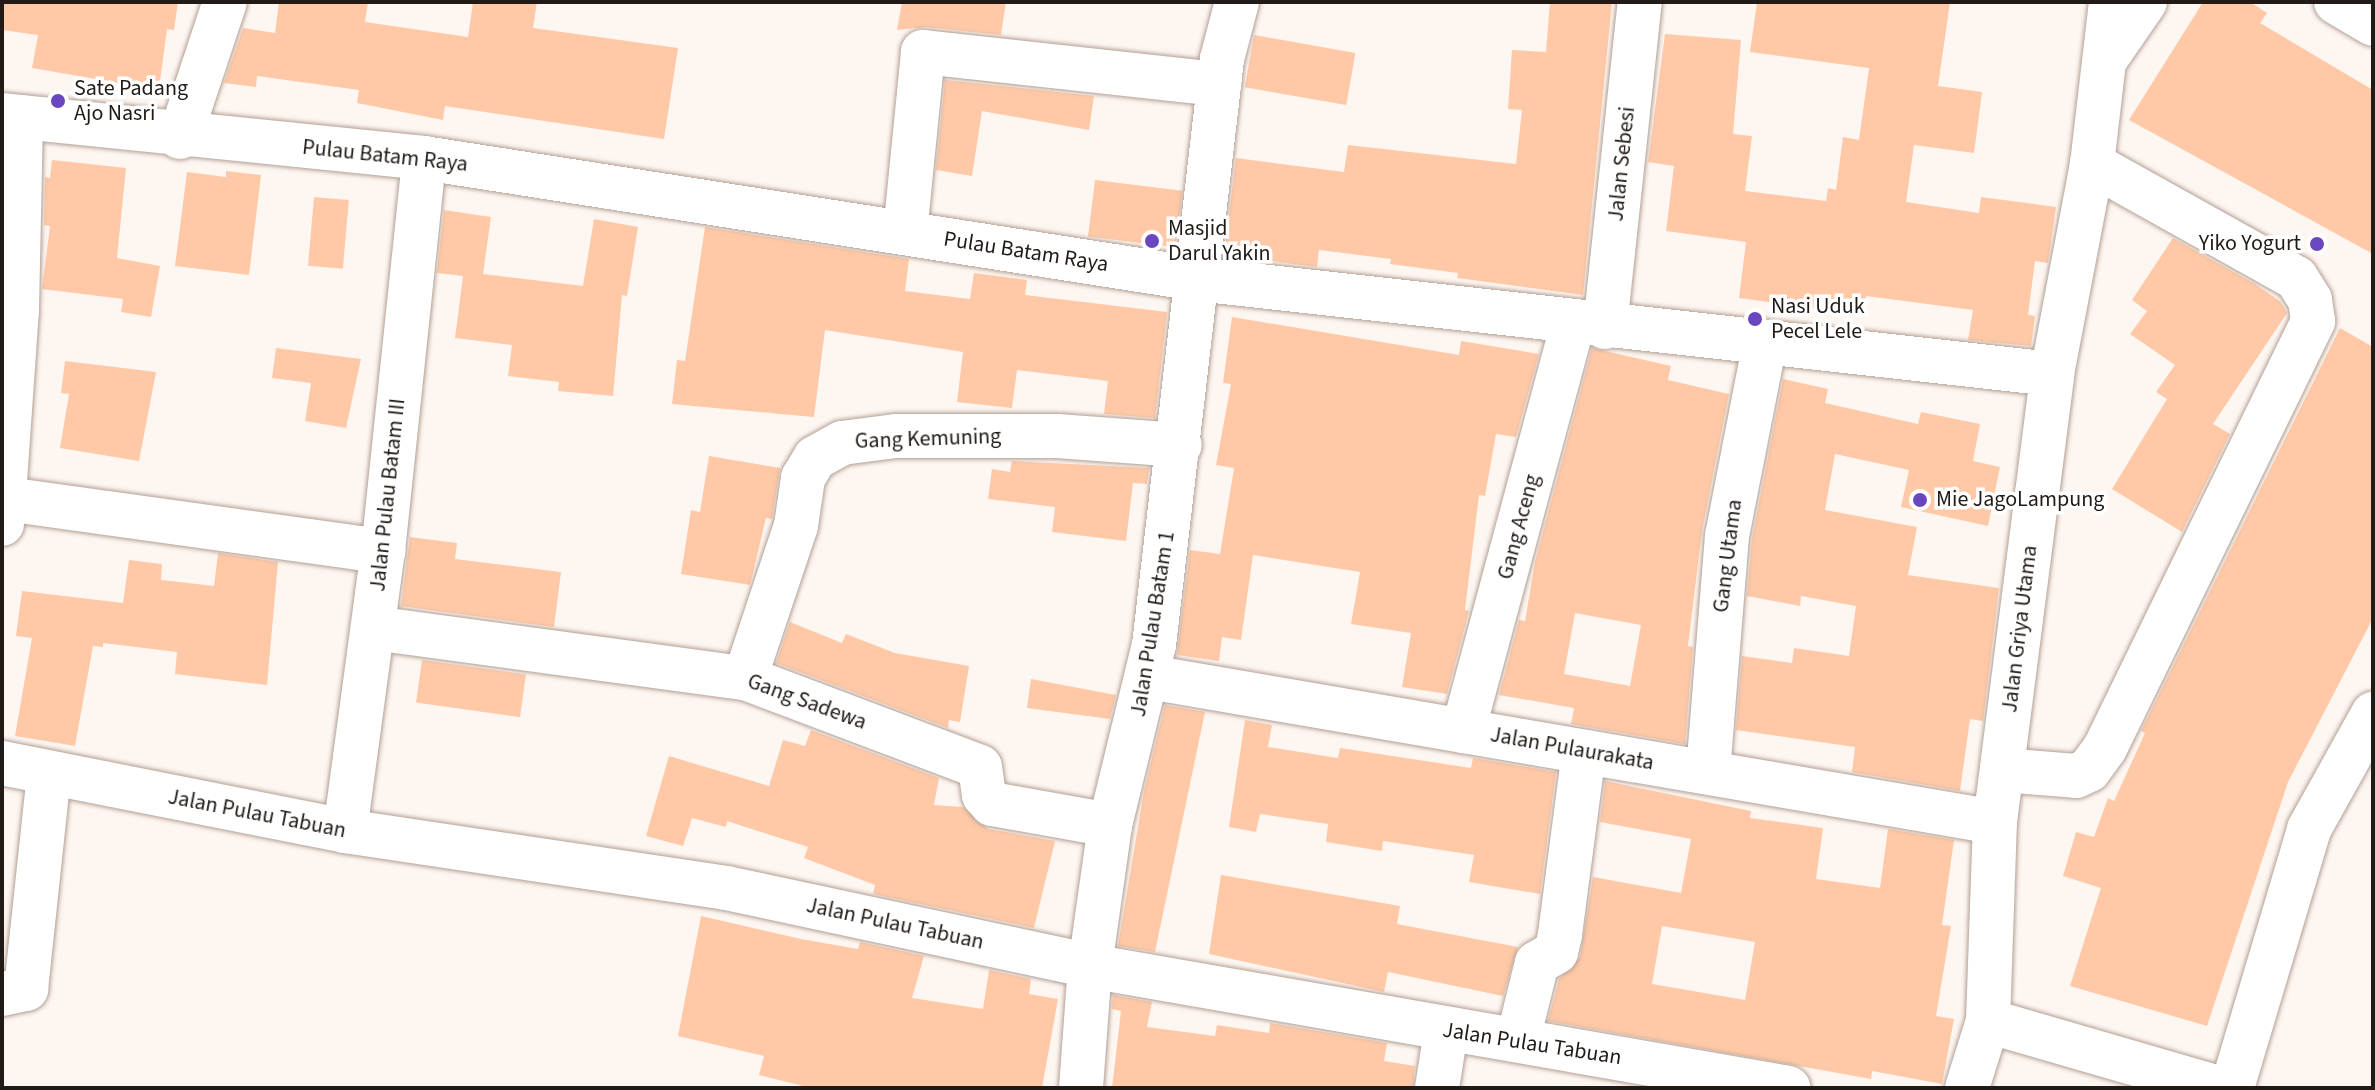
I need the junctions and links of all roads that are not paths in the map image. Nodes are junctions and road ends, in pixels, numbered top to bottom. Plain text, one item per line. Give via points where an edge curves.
1 (225, 2) edge
2 (1237, 2) edge
3 (1640, 2) edge
4 (2111, 2) edge
5 (2145, 2) edge
6 (2336, 2) edge
7 (2373, 24) edge
8 (2101, 65) junction
9 (1219, 84) junction
10 (11, 116) edge
11 (180, 137) junction
12 (424, 158) junction
13 (2092, 164) junction
14 (905, 233) junction
15 (1197, 279) junction
16 (1589, 324) junction
17 (1765, 342) junction
18 (2052, 374) junction
19 (1180, 445) junction
20 (4, 512) edge
21 (383, 551) junction
22 (373, 628) junction
23 (1149, 677) junction
24 (745, 678) junction
25 (2373, 714) edge
26 (1463, 731) junction
27 (1584, 752) junction
28 (2, 763) edge
29 (2002, 770) junction
30 (1708, 772) junction
31 (49, 775) junction
32 (1995, 822) junction
33 (1110, 825) junction
34 (345, 831) junction
35 (1090, 966) junction
36 (2, 994) edge
37 (1988, 1021) junction
38 (1446, 1031) junction
39 (1518, 1039) junction
40 (1081, 1088) edge
41 (1437, 1088) edge
42 (1788, 1088) edge
43 (1967, 1088) edge
44 (2218, 1088) edge
45 (2232, 1088) edge

1 - 11 street
2 - 9 street, Jalan Pulau Batam 1
3 - 16 street, Jalan Sebesi
4 - 8 street, Jalan Griya Utama
5 - 8 street
6 - 7 street
8 - 13 street, Jalan Griya Utama
9 - 14 street via 923,52
9 - 15 street, Jalan Pulau Batam 1
10 - 11 street, Pulau Batam Raya
10 - 20 street via 17,310
11 - 12 street, Pulau Batam Raya
12 - 14 street, Pulau Batam Raya
12 - 21 street, Jalan Pulau Batam III
13 - 18 street, Jalan Griya Utama
13 - 29 street via 2296,278 2310,300 2313,321 2105,748 2089,770 2076,776
14 - 15 street, Pulau Batam Raya
15 - 16 street, Pulau Batam Raya
15 - 19 street, Jalan Pulau Batam 1
16 - 17 street, Pulau Batam Raya
16 - 26 street, Gang Aceng
17 - 18 street, Pulau Batam Raya
17 - 30 street, Gang Utama via 1727,536
18 - 29 street, Jalan Griya Utama
19 - 23 street, Jalan Pulau Batam 1
19 - 24 street, Gang Kemuning via 1043,436 896,436 842,443 815,458 803,478 796,526
20 - 21 street
21 - 22 street, Jalan Pulau Batam III
22 - 24 street, Gang Sadewa
22 - 34 street, Jalan Pulau Batam III
23 - 26 street, Jalan Pulaurakata
23 - 33 street, Jalan Pulau Batam 1
24 - 33 street, Gang Sadewa via 980,767 984,795 992,804
25 - 45 street via 2309,829
26 - 27 street, Jalan Pulaurakata
27 - 30 street, Jalan Pulaurakata
27 - 39 street via 1556,952 1537,963
28 - 31 street, Jalan Pulau Tabuan
29 - 32 street, Jalan Griya Utama
30 - 32 street, Jalan Pulaurakata
31 - 34 street, Jalan Pulau Tabuan
31 - 36 street via 26,989
32 - 37 street, Jalan Griya Utama
33 - 35 street, Jalan Pulau Batam 1
34 - 35 street, Jalan Pulau Tabuan via 727,888
35 - 38 street, Jalan Pulau Tabuan
35 - 40 street, Jalan Pulau Batam 1
37 - 43 street, Jalan Griya Utama
37 - 44 street
38 - 39 street, Jalan Pulau Tabuan
38 - 41 street
39 - 42 street, Jalan Pulau Tabuan

